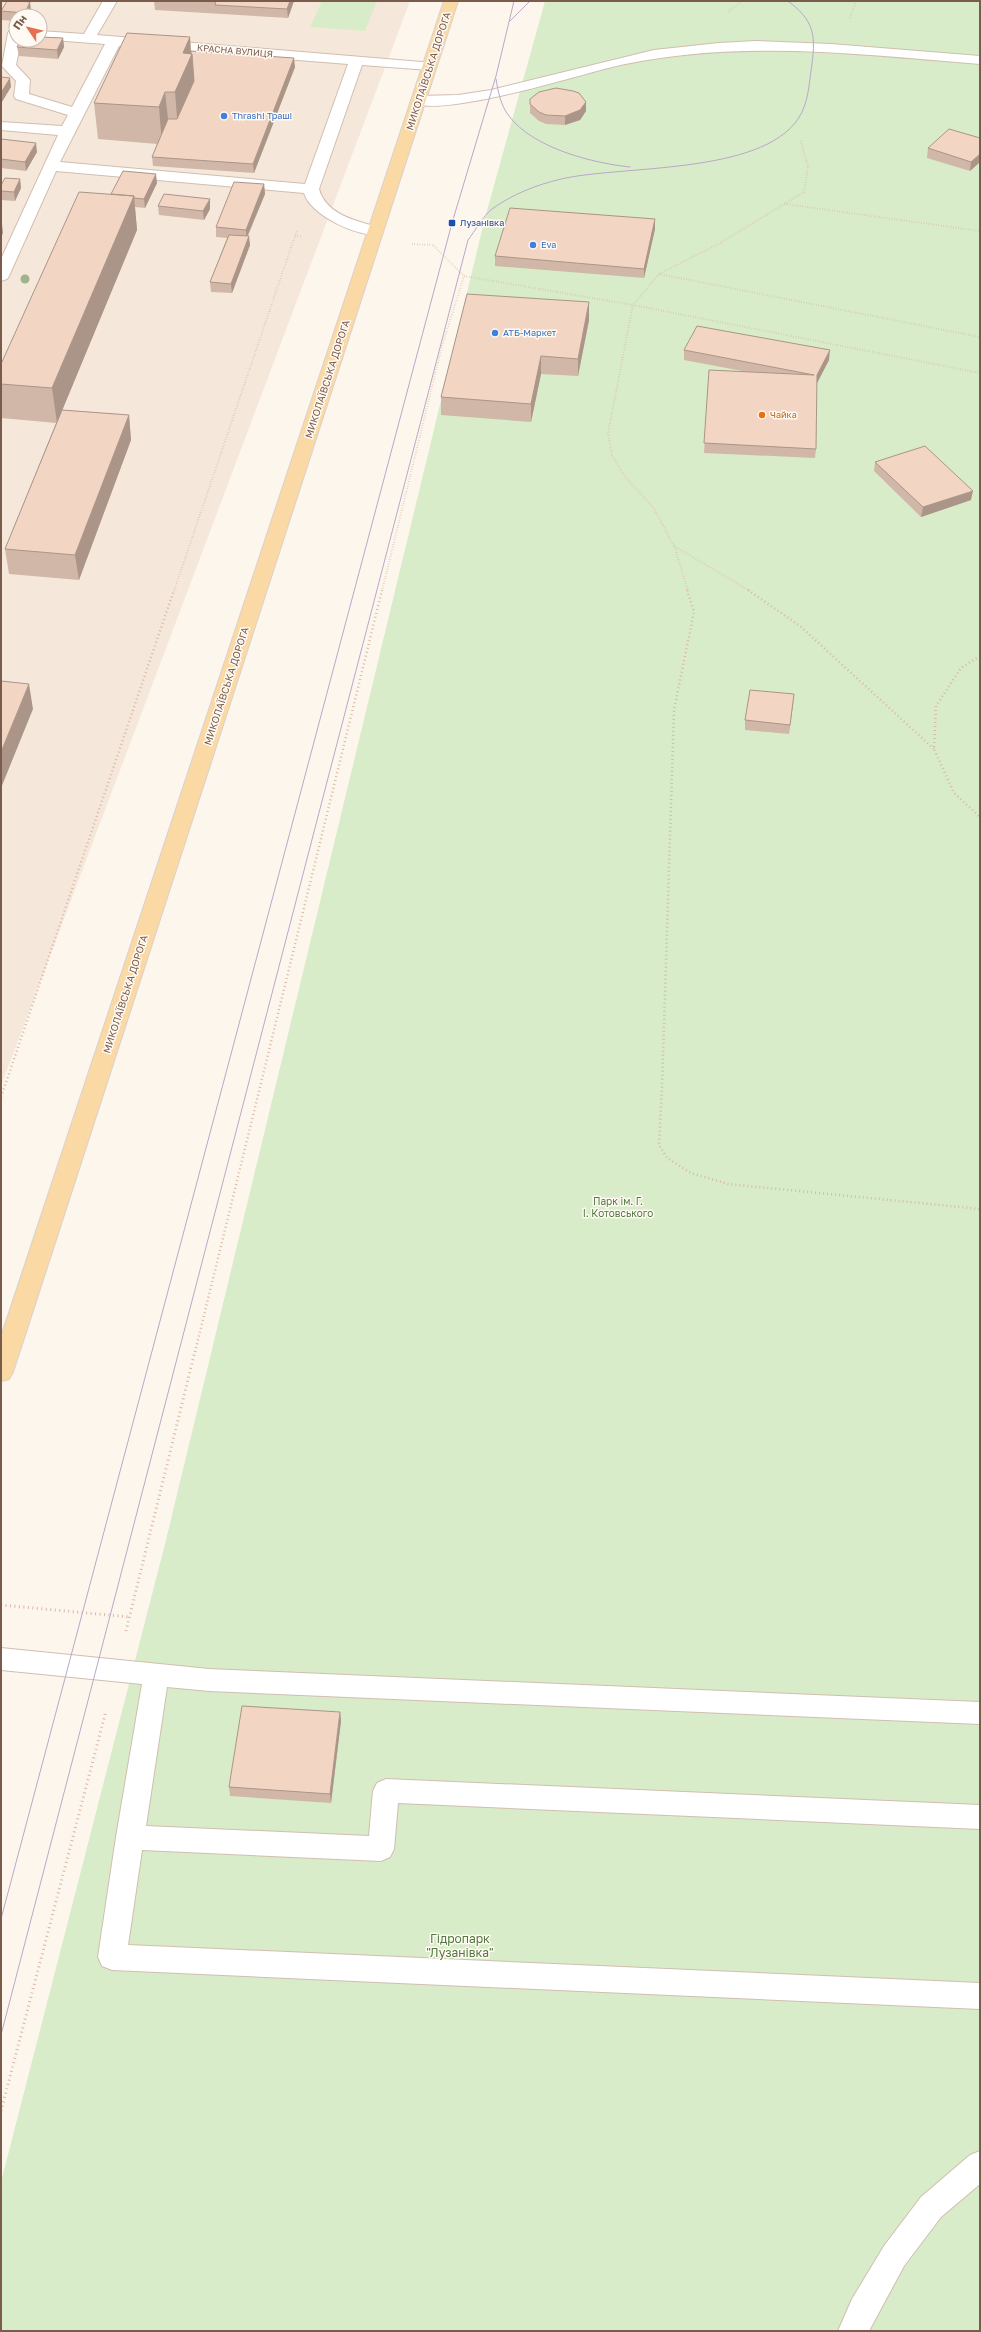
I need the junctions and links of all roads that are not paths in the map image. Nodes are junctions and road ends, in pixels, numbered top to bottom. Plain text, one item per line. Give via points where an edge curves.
1 (110, 1) edge
2 (451, 1) edge
3 (48, 36) edge
4 (88, 39) junction
5 (114, 41) junction
6 (10, 48) edge
7 (357, 60) junction
8 (980, 60) edge
9 (430, 66) junction
10 (418, 100) junction
11 (77, 113) junction
12 (1, 126) edge
13 (67, 131) junction
14 (52, 166) junction
15 (311, 189) junction
16 (375, 231) junction
17 (1, 276) edge
18 (1, 1372) edge
19 (1, 1660) edge
20 (156, 1674) junction
21 (980, 1713) edge
22 (980, 1817) edge
23 (129, 1837) junction
24 (980, 1996) edge
25 (980, 2165) edge
26 (853, 2331) edge

1 - 4 street
2 - 9 main road, МИКОЛАЇВСЬКА ДОРОГА
3 - 4 street, КРАСНА ВУЛИЦЯ
4 - 5 street, КРАСНА ВУЛИЦЯ
5 - 7 street, КРАСНА ВУЛИЦЯ
5 - 11 street
6 - 11 street via 9,66 23,80 21,96
7 - 9 street, КРАСНА ВУЛИЦЯ
7 - 15 street
8 - 10 street via 840,49 722,47 680,50 635,58 498,93 462,99
9 - 10 main road, МИКОЛАЇВСЬКА ДОРОГА
10 - 16 main road, МИКОЛАЇВСЬКА ДОРОГА
11 - 13 street
12 - 13 street
13 - 14 street
14 - 15 street
14 - 17 street
15 - 16 street via 317,206 335,217
16 - 18 main road, МИКОЛАЇВСЬКА ДОРОГА
19 - 20 street
20 - 21 street via 209,1680
20 - 23 street
22 - 23 street via 386,1792 381,1848
23 - 24 street via 112,1956
25 - 26 street via 931,2207 894,2256

